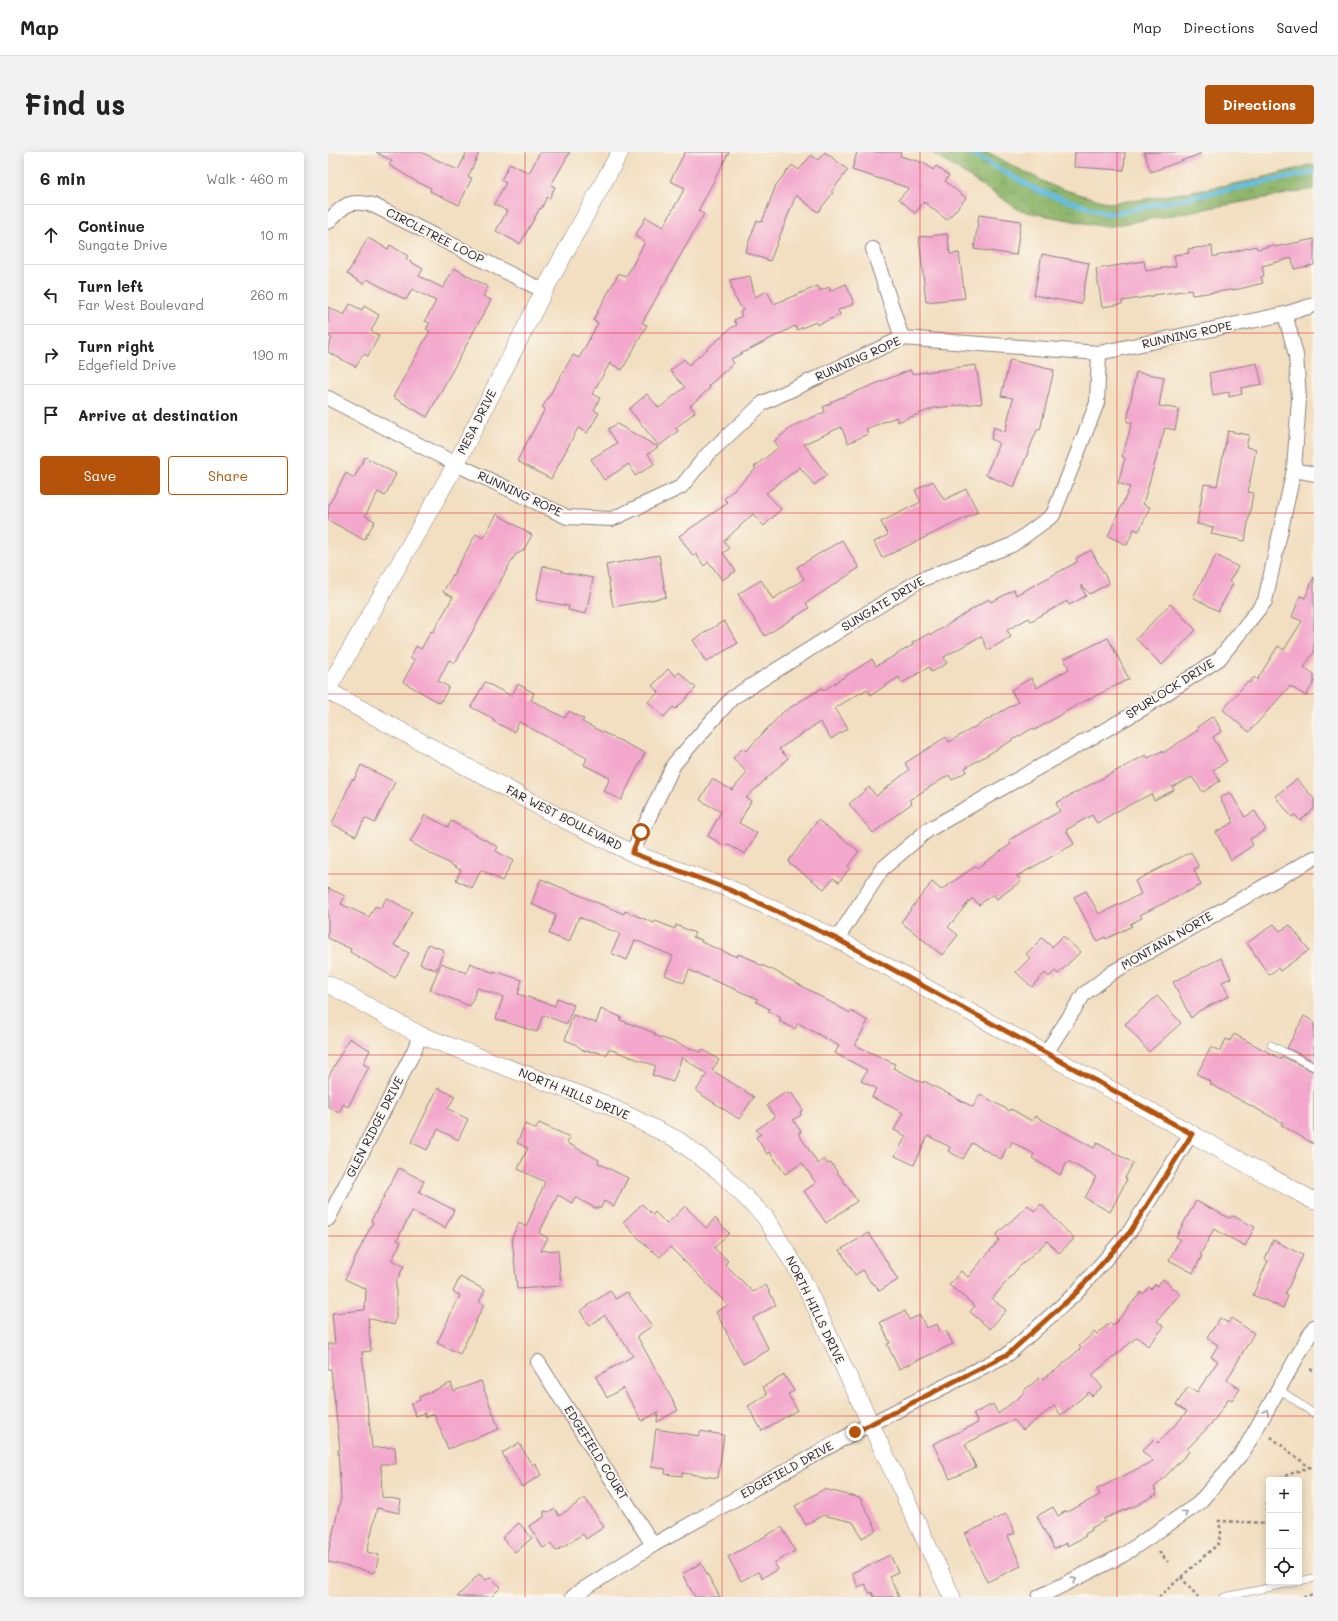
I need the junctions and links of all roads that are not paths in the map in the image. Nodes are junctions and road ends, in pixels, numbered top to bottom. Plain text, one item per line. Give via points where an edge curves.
1 (620, 152) edge
2 (328, 222) edge
3 (873, 249) dead end
4 (544, 291) junction
5 (1314, 305) edge
6 (1285, 314) junction
7 (902, 338) junction
8 (1099, 353) junction
9 (328, 398) edge
10 (456, 464) junction
11 (1294, 470) junction
12 (1314, 474) edge
13 (328, 690) edge
14 (632, 853) junction
15 (1314, 858) edge
16 (837, 939) junction
17 (328, 984) edge
18 (420, 1035) junction
19 (1271, 1045) dead end
20 (1046, 1053) junction
21 (1314, 1067) edge
22 (1192, 1134) junction
23 (1314, 1201) edge
24 (328, 1219) edge
25 (1314, 1327) edge
26 (538, 1362) dead end
27 (1279, 1389) junction
28 (1314, 1414) edge
29 (870, 1424) junction
30 (653, 1545) junction
31 (1314, 1578) edge
32 (1302, 1580) edge
33 (1282, 1585) edge
34 (573, 1597) edge
35 (952, 1597) edge
36 (1039, 1597) edge
37 (1224, 1597) edge

1 - 4 street, MESA DRIVE
2 - 4 street, CIRCLETREE LOOP via 342,207 358,201 373,205
3 - 7 street
4 - 10 street, MESA DRIVE
5 - 6 street, RUNNING ROPE
6 - 8 street, RUNNING ROPE
6 - 11 street, SPURLOCK DRIVE via 1296,355 1299,399
7 - 8 street, RUNNING ROPE
7 - 10 street, RUNNING ROPE via 763,403 707,455 681,488 612,519 567,517
8 - 14 street, SUNGATE DRIVE via 1096,404 1053,515 1012,545 920,580 732,698 674,764
9 - 10 street
10 - 13 street, MESA DRIVE
11 - 12 street
11 - 16 street, SPURLOCK DRIVE via 1265,601 1219,659 1142,708 928,830 882,869
13 - 14 street, FAR WEST BOULEVARD via 555,815
14 - 16 street, FAR WEST BOULEVARD via 730,890
15 - 20 street, MONTANA NORTE via 1113,972 1084,994
16 - 20 street, FAR WEST BOULEVARD
17 - 18 street, NORTH HILLS DRIVE
18 - 24 street, GLEN RIDGE DRIVE
18 - 29 street, NORTH HILLS DRIVE via 606,1104 678,1140 720,1172 765,1217 800,1274
19 - 21 lane
20 - 22 street, FAR WEST BOULEVARD
22 - 23 street, FAR WEST BOULEVARD
22 - 29 street, EDGEFIELD DRIVE via 1130,1232 1076,1293 1008,1354
25 - 27 street
26 - 30 street, EDGEFIELD COURT
27 - 28 lane
36 -> 27 street via 1123,1555 1198,1504 1243,1452
29 - 30 street, EDGEFIELD DRIVE
29 - 35 street, NORTH HILLS DRIVE
30 - 34 street, EDGEFIELD DRIVE
31 - 32 lane
33 - 37 lane

